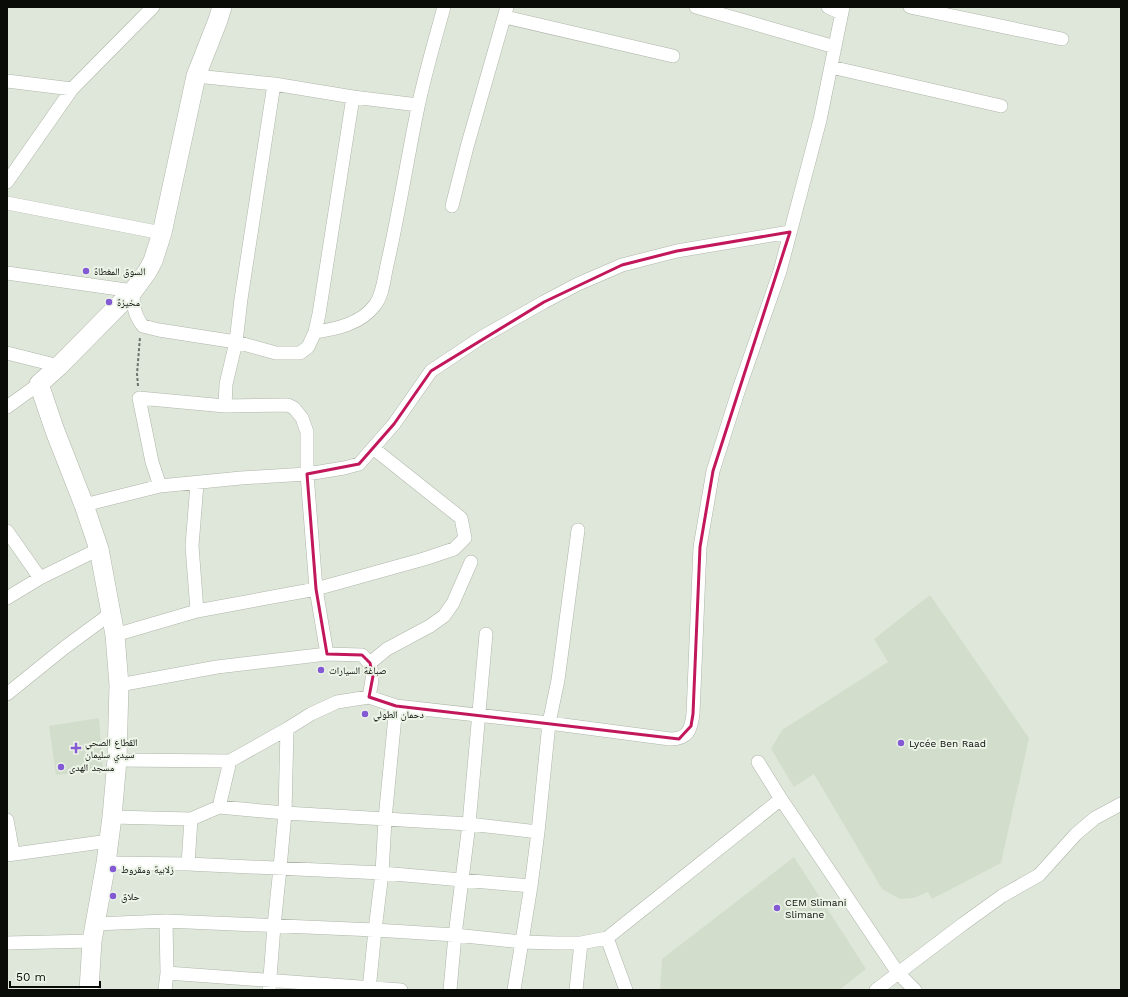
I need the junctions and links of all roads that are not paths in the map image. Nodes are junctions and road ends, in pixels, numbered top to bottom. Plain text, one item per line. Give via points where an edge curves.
1 (153, 7) edge
2 (222, 7) edge
3 (444, 7) edge
4 (696, 7) edge
5 (828, 7) edge
6 (910, 7) edge
7 (842, 10) edge
8 (506, 12) edge
9 (1062, 39) dead end
10 (835, 47) junction
11 (673, 56) dead end
12 (831, 67) junction
13 (196, 76) junction
14 (7, 81) edge
15 (274, 84) junction
16 (72, 89) junction
17 (353, 97) junction
18 (418, 105) junction
19 (1001, 106) dead end
20 (13, 164) edge
21 (7, 182) edge
22 (7, 203) edge
23 (452, 206) dead end
24 (790, 232) junction
25 (162, 233) junction
26 (7, 273) edge
27 (133, 292) junction
28 (315, 332) junction
29 (236, 342) junction
30 (7, 353) edge
31 (59, 366) junction
32 (38, 384) junction
33 (225, 406) junction
34 (7, 407) edge
35 (373, 448) junction
36 (307, 474) junction
37 (197, 484) junction
38 (160, 486) junction
39 (84, 504) junction
40 (578, 530) dead end
41 (7, 531) edge
42 (99, 549) junction
43 (471, 562) dead end
44 (40, 578) junction
45 (316, 589) junction
46 (7, 598) edge
47 (197, 611) junction
48 (110, 614) junction
49 (486, 634) dead end
50 (115, 635) junction
51 (327, 654) junction
52 (370, 663) junction
53 (119, 685) junction
54 (7, 694) edge
55 (369, 697) junction
56 (396, 706) junction
57 (479, 716) junction
58 (549, 723) junction
59 (288, 729) junction
60 (117, 760) junction
61 (230, 761) junction
62 (758, 762) dead end
63 (781, 799) junction
64 (1121, 804) edge
65 (219, 807) junction
66 (285, 813) junction
67 (112, 817) junction
68 (191, 819) junction
69 (385, 819) junction
70 (7, 820) edge
71 (469, 824) junction
72 (538, 832) junction
73 (109, 841) junction
74 (10, 854) edge
75 (106, 863) junction
76 (188, 864) junction
77 (280, 868) junction
78 (382, 873) junction
79 (462, 880) junction
80 (531, 886) junction
81 (166, 921) junction
82 (274, 926) junction
83 (374, 930) junction
84 (93, 932) junction
85 (455, 935) junction
86 (606, 938) junction
87 (7, 940) edge
88 (522, 942) junction
89 (581, 943) junction
90 (167, 973) junction
91 (898, 973) junction
92 (270, 986) edge
93 (369, 988) edge
94 (89, 990) edge
95 (165, 990) edge
96 (401, 990) edge
97 (450, 990) edge
98 (514, 990) edge
99 (576, 990) edge
100 (626, 990) edge
101 (876, 990) edge
102 (915, 990) edge

1 - 16 street
2 - 13 street
3 - 18 street
4 - 10 street
5 - 7 street
6 - 9 street
7 - 10 street
8 - 11 street
8 - 23 street
10 - 12 street
12 - 19 street
12 - 24 street via 820,120
13 - 15 street
13 - 25 street
14 - 16 street
15 - 17 street
15 - 29 street
16 - 20 street
17 - 18 street
17 - 28 street
18 - 28 street via 381,292 375,305 355,321
20 - 21 street
22 - 25 street
24 - 35 street via 677,250 622,265 578,284 482,337 431,371 394,424
24 - 58 street via 780,271 713,471 700,547 692,726 679,739 670,739
25 - 27 street via 148,272
26 - 27 street
27 - 29 street via 134,312 143,326
27 - 31 street
28 - 29 street via 308,347 300,353 276,353
29 - 33 street via 226,384
30 - 31 street
31 - 32 street
32 - 34 street
32 - 39 street
33 - 36 street via 288,405 294,408 302,418 307,432
33 - 38 street via 139,398 152,462
35 - 36 street via 359,464
35 - 45 street via 461,518 465,538 454,549 424,560
36 - 37 street
36 - 45 street
37 - 38 street
37 - 47 street via 192,546
38 - 39 street
39 - 42 street
40 - 58 street via 558,680
41 - 44 street
42 - 44 street
42 - 48 street
43 - 52 street via 453,603 444,616 387,649
44 - 46 street
45 - 47 street
45 - 51 street
47 - 50 street
48 - 50 street
48 - 54 street
49 - 57 street
50 - 53 street
51 - 52 street via 362,655
51 - 53 street via 217,668
52 - 55 street via 373,676
53 - 60 street
55 - 56 street
55 - 59 street via 337,702 311,714
56 - 57 street
56 - 69 street
57 - 58 street
57 - 71 street
58 - 72 street
59 - 61 street
59 - 66 street
60 - 61 street
60 - 67 street
61 - 65 street
62 - 63 street
63 - 86 street
63 - 91 street
64 - 91 street via 1095,818 1076,834 1039,875 1002,896
65 - 66 street
65 - 68 street
66 - 69 street
66 - 77 street
67 - 68 street
67 - 73 street
68 - 76 street
69 - 71 street
69 - 78 street
70 - 74 street
71 - 72 street
71 - 79 street
72 - 80 street
73 - 74 street
73 - 75 street
75 - 76 street
75 - 84 street
76 - 77 street
77 - 78 street
77 - 82 street
78 - 79 street
78 - 83 street
79 - 80 street
79 - 85 street
80 - 88 street
81 - 82 street
81 - 84 street
81 - 90 street
82 - 83 street
82 - 92 street
83 - 85 street
83 - 93 street
84 - 87 street
84 - 94 street
85 - 88 street
85 - 97 street
86 - 89 street
86 - 100 street
88 - 89 street
88 - 98 street
89 - 99 street
90 - 92 street
90 - 95 street
91 - 101 street
91 - 102 street
92 - 93 street
93 - 96 street

